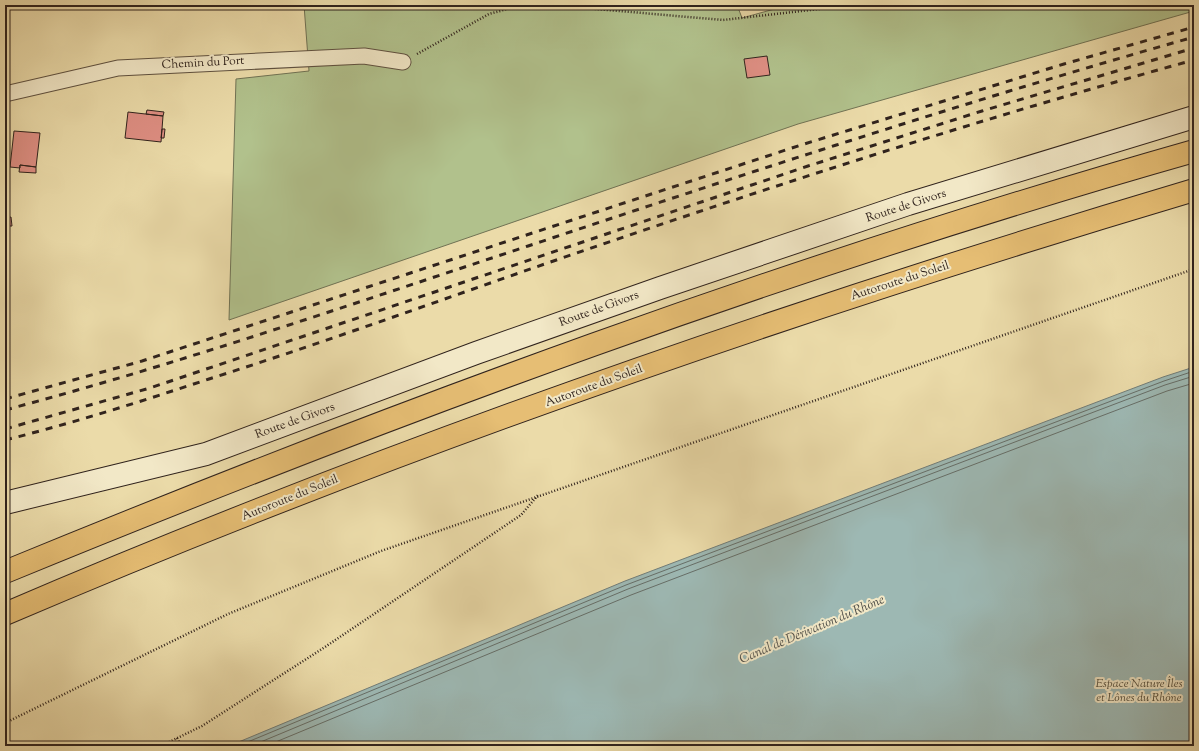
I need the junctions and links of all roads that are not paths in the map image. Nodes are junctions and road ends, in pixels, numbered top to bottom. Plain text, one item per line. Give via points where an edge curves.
1 (403, 62) road end
2 (5, 94) edge
3 (1194, 117) edge
4 (1194, 151) edge
5 (1194, 190) edge
6 (5, 503) edge
7 (5, 572) edge
8 (5, 614) edge

1 - 2 street, Chemin du Port via 364,56 118,68
3 - 6 main road, Route de Givors via 908,204 667,285 206,454
4 - 7 highway via 921,234 690,310 309,450
5 - 8 highway, Autoroute du Soleil via 935,269 584,389 322,485

